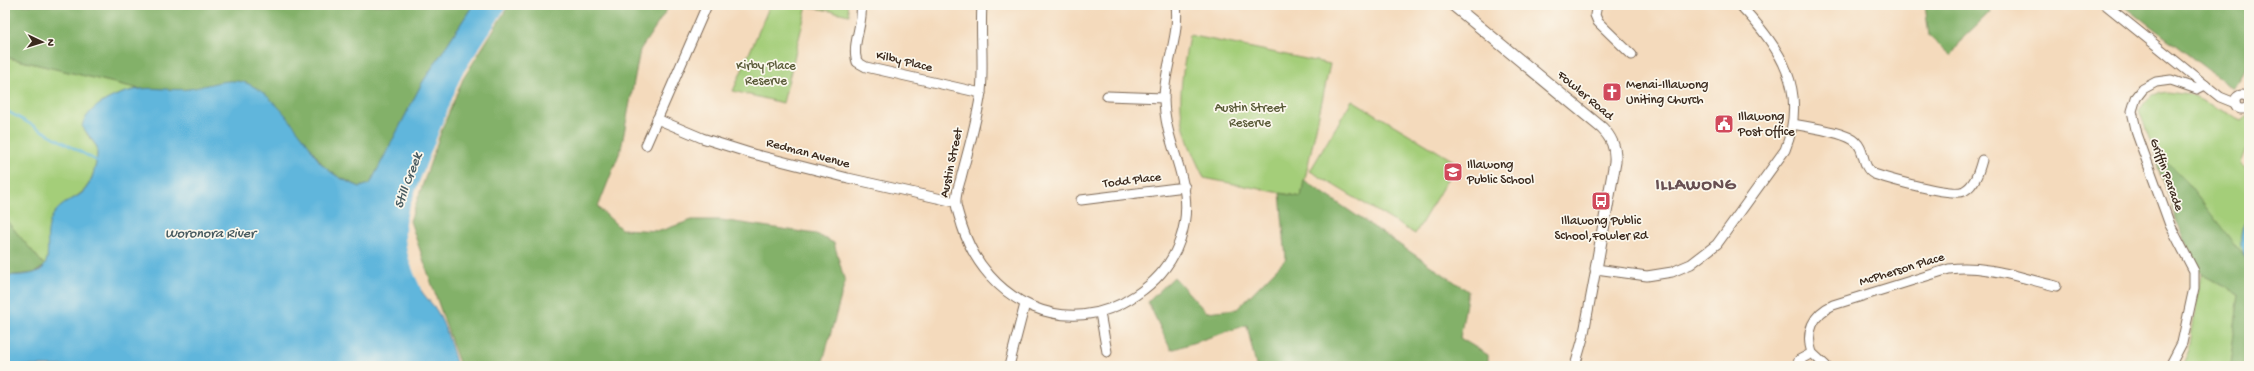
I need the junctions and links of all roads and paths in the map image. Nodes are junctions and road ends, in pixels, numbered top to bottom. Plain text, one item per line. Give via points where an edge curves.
1 (707, 5) edge
2 (861, 5) edge
3 (982, 5) edge
4 (1176, 5) edge
5 (1454, 5) edge
6 (1596, 5) edge
7 (1740, 5) edge
8 (2106, 5) edge
9 (1632, 55) dead end
10 (2205, 85) junction
11 (981, 93) junction
12 (1107, 96) dead end
13 (2248, 97) edge
14 (1164, 98) junction
15 (657, 119) junction
16 (1793, 124) junction
17 (646, 145) dead end
18 (1982, 160) dead end
19 (1185, 187) junction
20 (1082, 200) dead end
21 (956, 202) junction
22 (1596, 269) junction
23 (2056, 286) dead end
24 (1025, 304) junction
25 (1100, 313) junction
26 (1107, 352) dead end
27 (1812, 353) junction
28 (1009, 366) edge
29 (1575, 366) edge
30 (1797, 366) edge
31 (1826, 366) edge
32 (2170, 366) edge

1 - 15 street
2 - 11 street, Kilby Place via 862,15 854,52 857,62 866,67
3 - 11 street, Austin Street
4 - 14 street, Austin Street via 1175,30
5 - 22 street, Fowler Road via 1602,128 1612,140 1615,162
6 - 9 street via 1598,22
7 - 16 street via 1767,34 1784,62 1792,90
8 - 10 street
10 - 13 street via 2220,97 2235,103 2238,109 2245,109 2249,103
10 - 32 street, Griffin Parade via 2197,89 2170,80 2156,82 2143,89 2136,98 2132,111 2137,134 2170,225 2194,271 2194,288 2182,343
11 - 21 street, Austin Street
12 - 14 street
14 - 19 street, Austin Street via 1165,121 1170,143
15 - 17 street
15 - 21 street, Redman Avenue via 702,138 753,154
16 - 18 street via 1851,138 1859,146 1866,167 1874,174 1941,191 1959,192 1968,188 1975,179
16 - 22 street via 1789,140 1779,160 1720,240 1700,258 1681,269 1655,276 1631,276
19 - 20 street, Todd Place
19 - 25 street, Austin Street via 1185,216 1180,240 1160,276 1131,298
21 - 24 street, Austin Street via 967,241 986,274 1003,290
22 - 29 street, Fowler Road
23 - 27 street, McPherson Place via 1976,268 1949,269 1826,308 1811,325 1809,337
24 - 25 street, Austin Street via 1064,314
24 - 28 street
25 - 26 street
27 - 30 street via 1800,360
27 - 31 street

